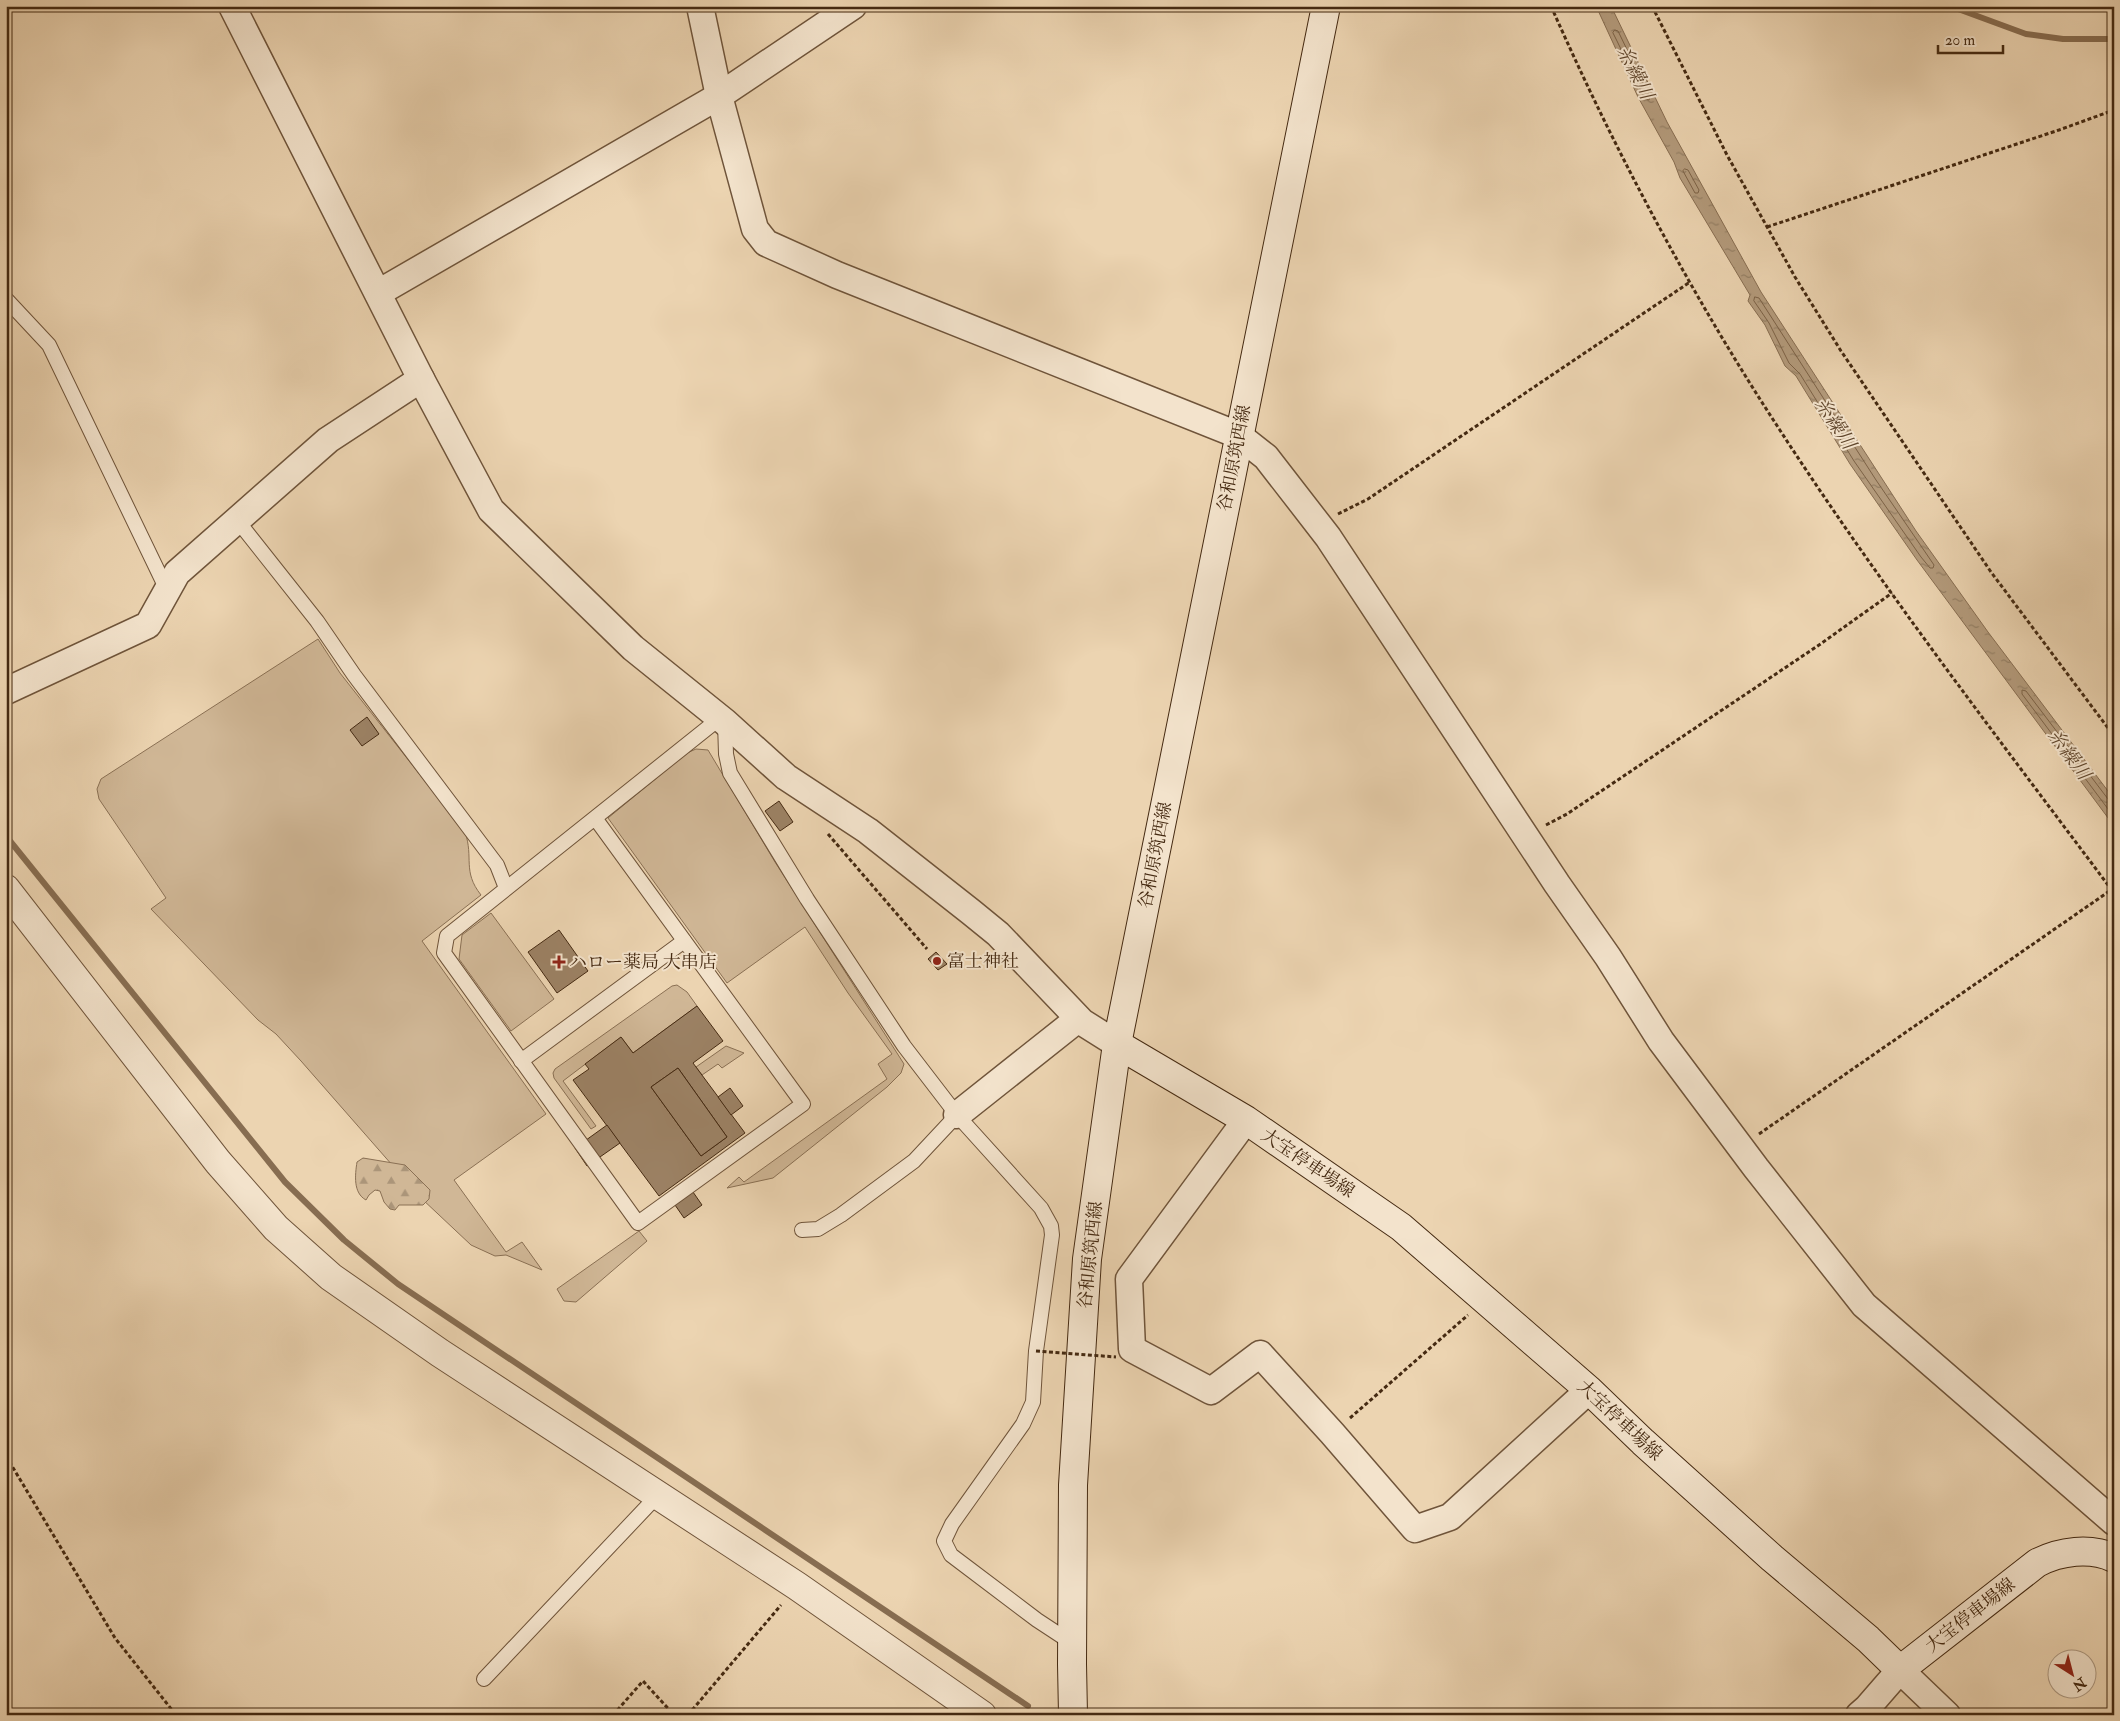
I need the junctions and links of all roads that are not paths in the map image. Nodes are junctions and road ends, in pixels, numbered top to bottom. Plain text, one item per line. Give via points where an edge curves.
1 (232, 6) edge
2 (700, 6) edge
3 (853, 6) edge
4 (1326, 6) edge
5 (719, 96) junction
6 (378, 293) junction
7 (6, 299) edge
8 (421, 379) junction
9 (1238, 435) junction
10 (237, 520) junction
11 (167, 590) junction
12 (6, 691) edge
13 (722, 720) junction
14 (595, 818) junction
15 (506, 888) junction
16 (6, 889) edge
17 (684, 941) junction
18 (1078, 1019) junction
19 (1117, 1044) junction
20 (521, 1061) junction
21 (957, 1115) junction
22 (1246, 1120) junction
23 (802, 1230) dead end
24 (1589, 1390) junction
25 (658, 1495) junction
26 (2114, 1522) edge
27 (2114, 1558) edge
28 (1072, 1643) junction
29 (1900, 1670) junction
30 (484, 1679) dead end
31 (982, 1715) edge
32 (1074, 1715) edge
33 (1859, 1715) edge
34 (1947, 1715) edge

1 - 6 street
2 - 5 street
3 - 5 street
4 - 9 main road, 谷和原筑西線
5 - 6 street
5 - 9 street via 755,229 766,243 837,275
6 - 8 street
7 - 11 lane via 49,345
8 - 10 street via 328,440
8 - 13 street via 491,510 633,648
9 - 19 main road, 谷和原筑西線
9 - 26 street via 1266,457 1320,526 1661,1041 1864,1306
10 - 11 street via 176,573
10 - 15 lane via 316,621 496,865
11 - 12 street via 148,625
13 - 14 lane
13 - 18 street via 786,777 868,831 998,934
13 - 21 lane via 730,773 812,908 904,1046
14 - 15 lane
14 - 17 lane
15 - 20 lane via 447,936 444,953
16 - 25 main road via 218,1162 276,1228 332,1277 440,1353
17 - 20 lane
17 - 20 lane via 803,1104 638,1223
18 - 19 street
18 - 21 street
19 - 22 main road, 大宝停車場線
19 - 28 main road, 谷和原筑西線 via 1087,1258 1073,1485
21 - 23 lane via 914,1161 841,1215 818,1229
21 - 28 lane via 1035,1201 1051,1226 1052,1235 1036,1351 1034,1402 1023,1424 952,1524 944,1541 951,1555
22 - 24 main road, 大宝停車場線 via 1401,1227
22 - 24 street via 1129,1279 1132,1349 1211,1390 1260,1354 1415,1529 1450,1517
24 - 29 main road, 大宝停車場線 via 1643,1442 1772,1558 1868,1638
25 - 30 lane
25 - 31 main road via 798,1586
27 - 29 main road, 大宝停車場線 via 2086,1552 2050,1556
28 - 32 main road, 谷和原筑西線
29 - 33 street
29 - 34 street

